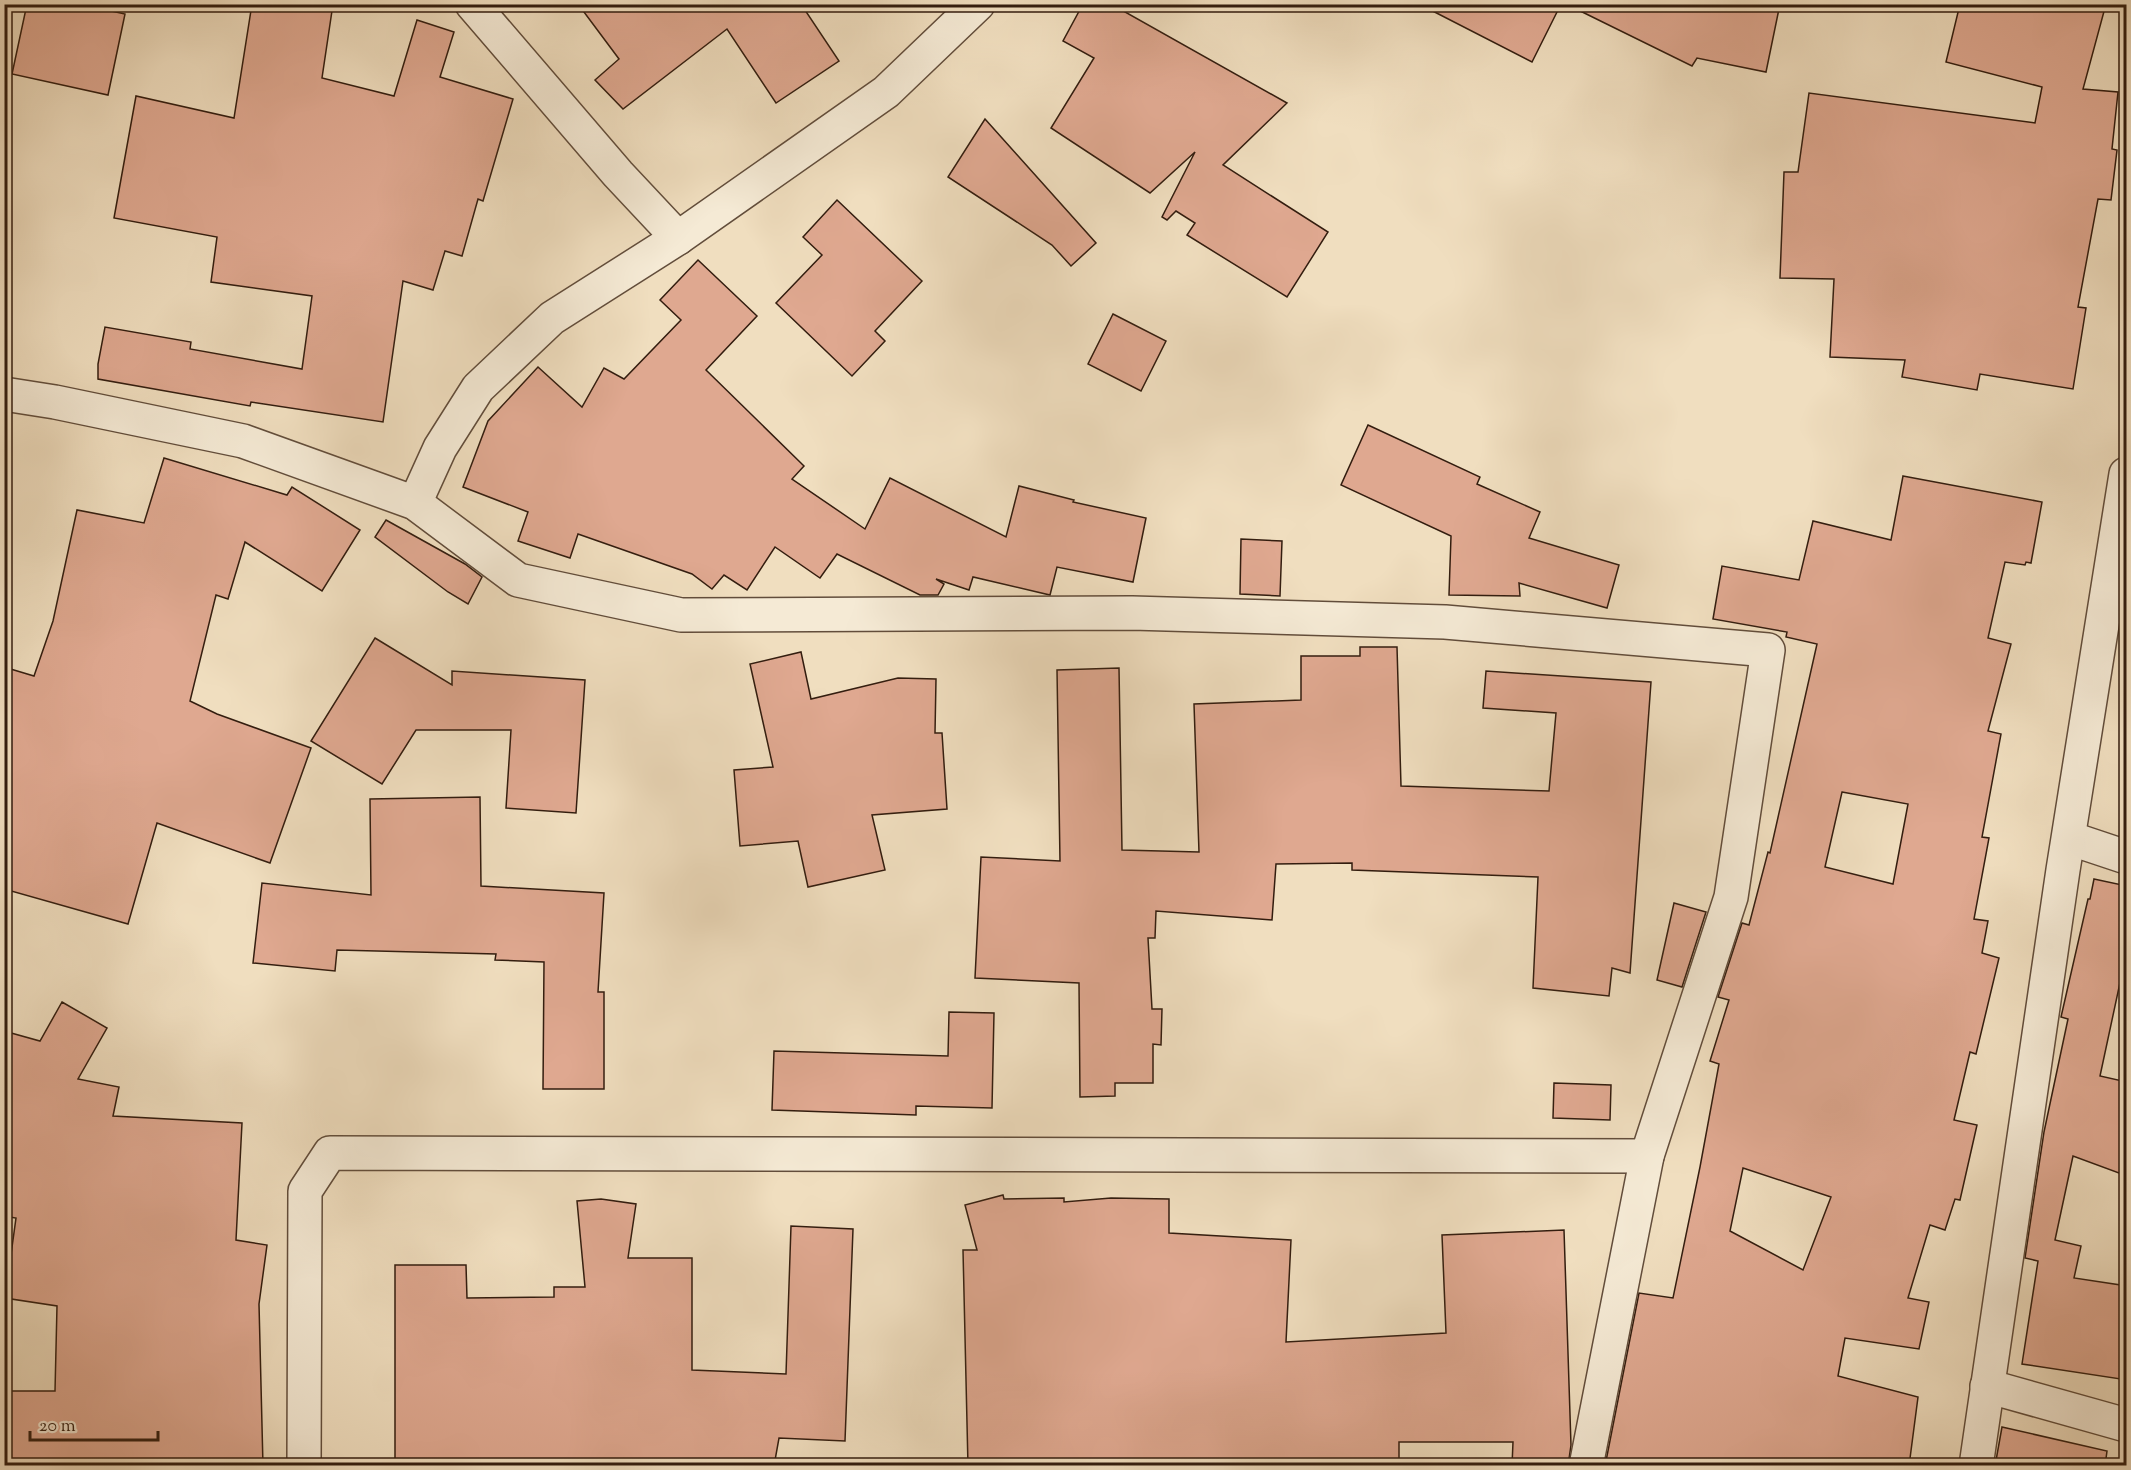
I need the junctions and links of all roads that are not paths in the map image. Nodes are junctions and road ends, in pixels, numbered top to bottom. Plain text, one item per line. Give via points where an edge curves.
1 (472, 4) edge
2 (978, 4) edge
3 (678, 238) junction
4 (4, 394) edge
5 (2127, 474) edge
6 (415, 503) junction
7 (2069, 838) junction
8 (2127, 857) edge
9 (1647, 1156) junction
10 (1987, 1386) junction
11 (2127, 1425) edge
12 (304, 1466) edge
13 (1587, 1466) edge
14 (1976, 1466) edge

1 - 3 street
2 - 3 street via 886,92
3 - 6 street via 552,318 478,388 440,448
4 - 6 street via 243,441
5 - 7 street
6 - 9 street via 518,580 681,615 1132,613 1445,622 1768,650 1731,897
7 - 8 street
7 - 10 street
9 - 12 street via 330,1153 305,1191
9 - 13 street
10 - 11 street
10 - 14 street

